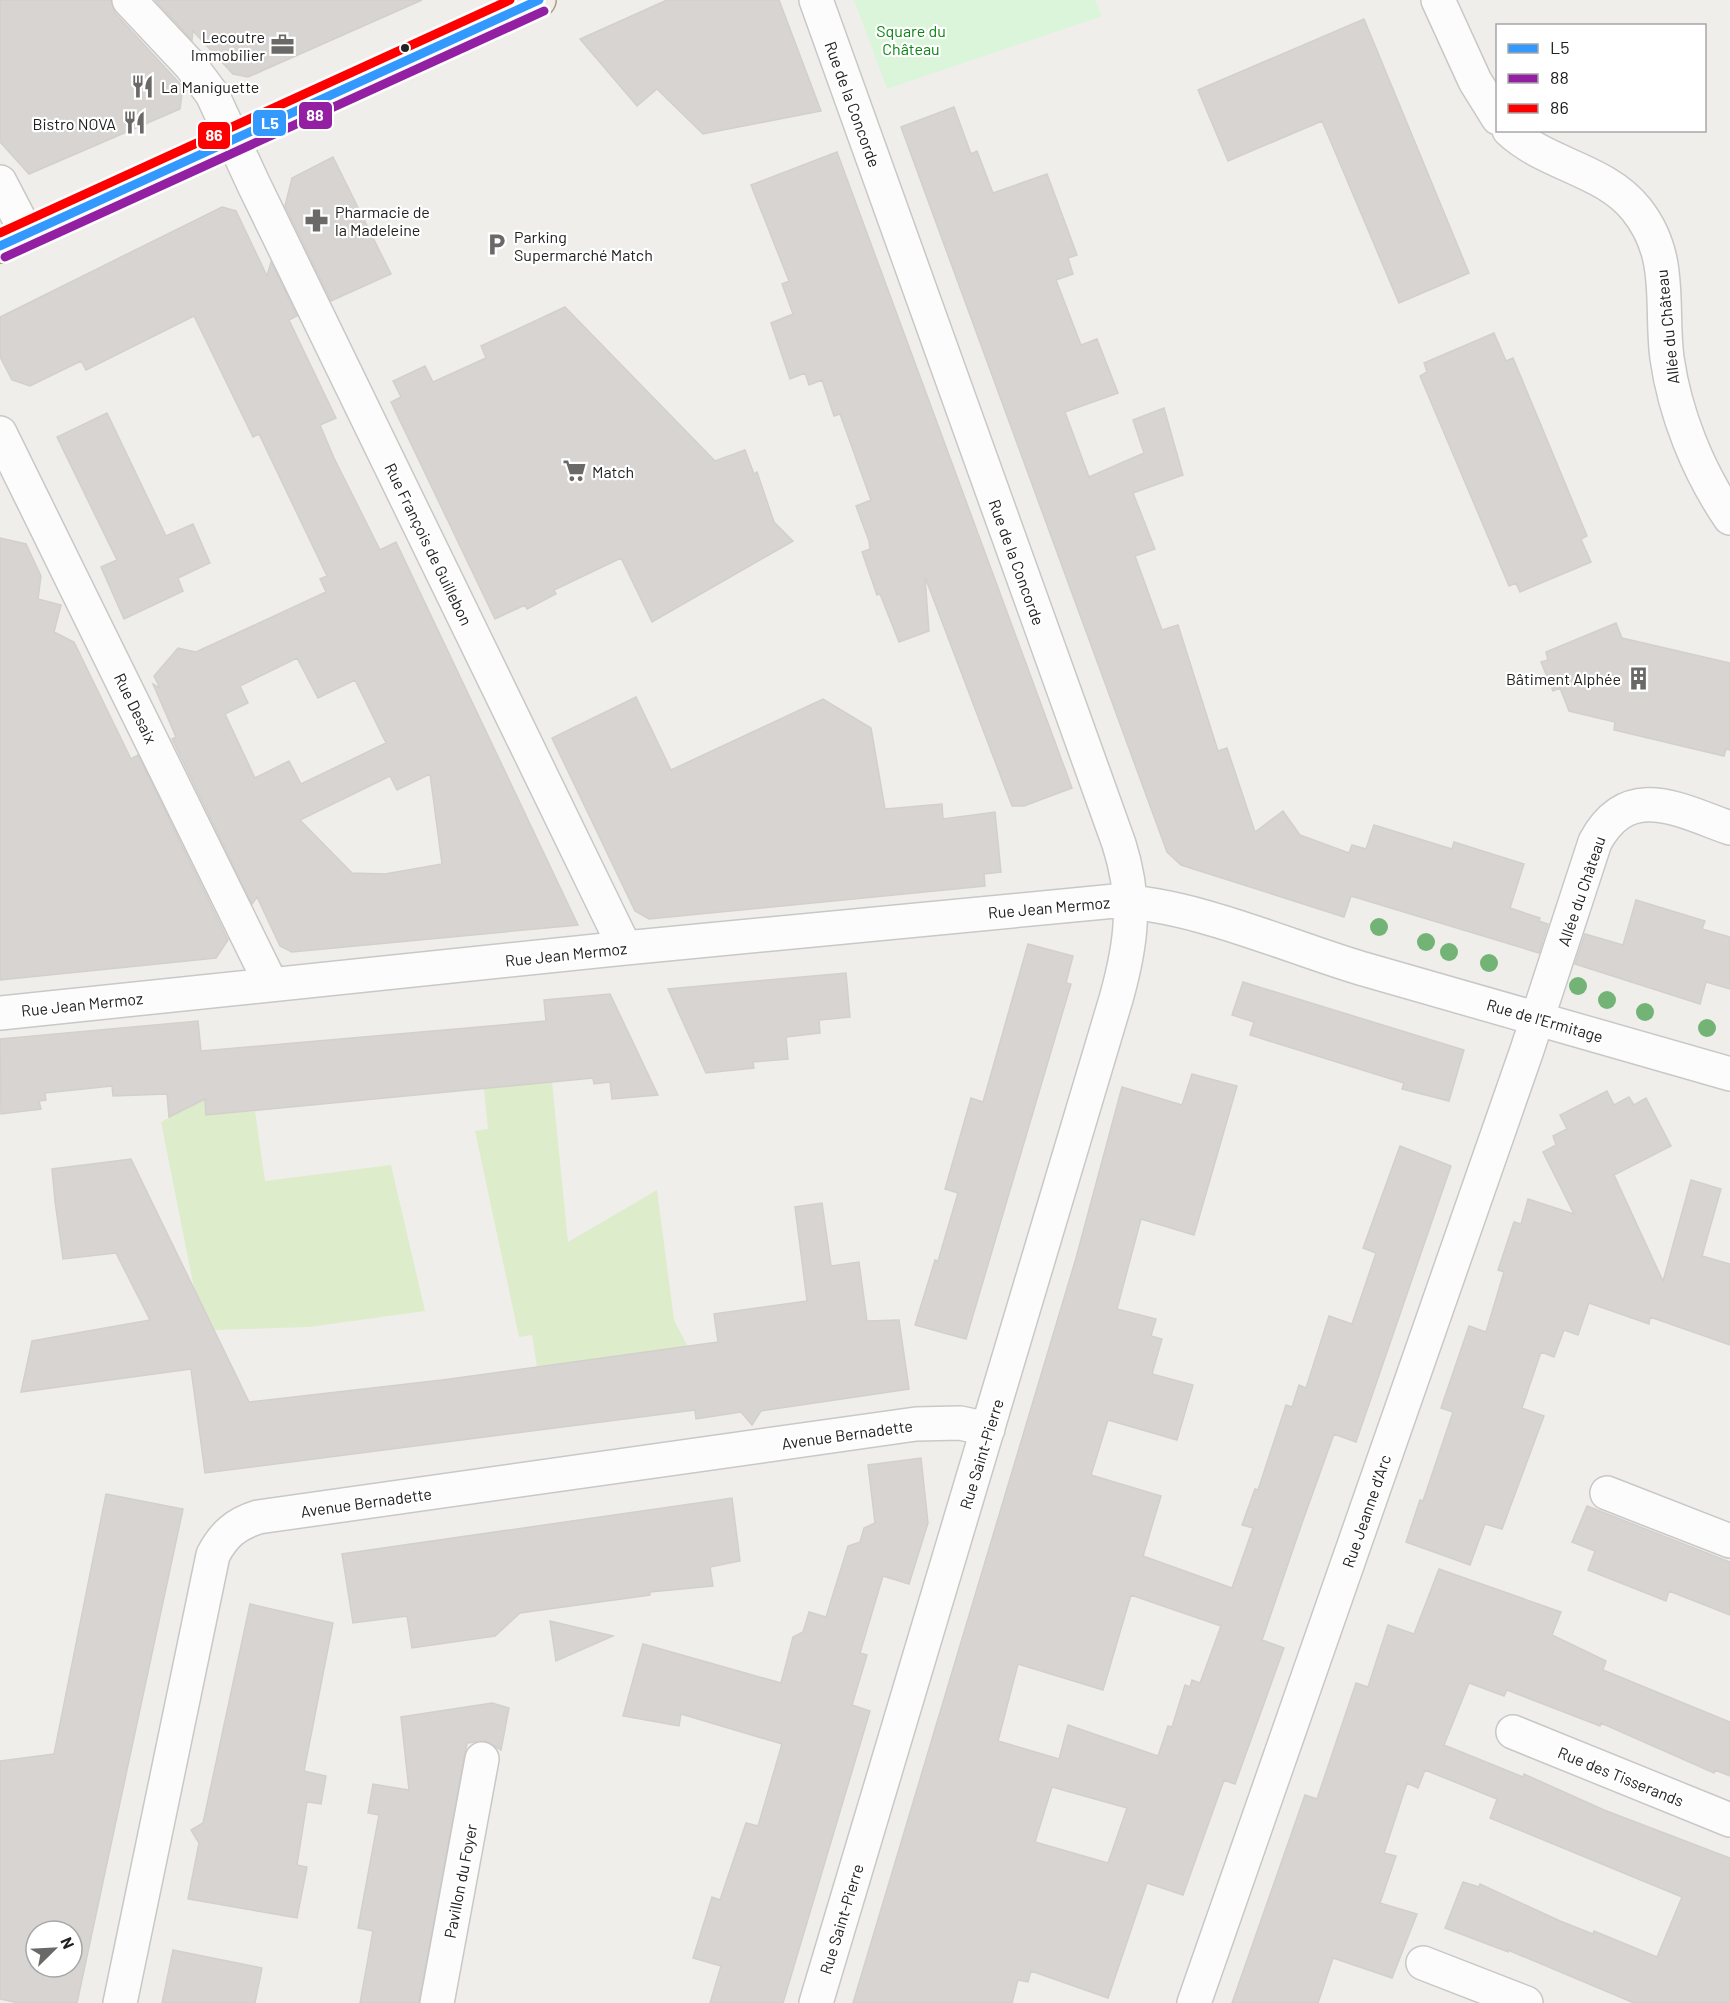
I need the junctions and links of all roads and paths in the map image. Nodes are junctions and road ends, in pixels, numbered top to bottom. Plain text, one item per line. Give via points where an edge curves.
1 (129, 0) edge
2 (539, 0) edge
3 (816, 0) edge
4 (1438, 0) edge
5 (1496, 116) edge
6 (1512, 132) edge
7 (234, 140) junction
8 (0, 182) edge
9 (13, 240) edge
10 (0, 434) edge
11 (1730, 518) edge
12 (1730, 828) edge
13 (1132, 902) junction
14 (625, 948) junction
15 (271, 984) junction
16 (0, 1013) edge
17 (1538, 1018) junction
18 (1730, 1074) edge
19 (988, 1429) junction
20 (1607, 1493) dead end
21 (1730, 1541) edge
22 (1513, 1732) dead end
23 (482, 1759) dead end
24 (1730, 1820) edge
25 (1423, 1963) dead end
26 (120, 2003) edge
27 (437, 2003) edge
28 (816, 2003) edge
29 (1194, 2003) edge
30 (1526, 2003) edge

1 - 7 street, Rue François de Guillebon via 191,66 220,109
2 - 7 main road
3 - 13 street, Rue de la Concorde via 1119,844
4 - 5 street via 1475,81
6 - 11 street, Allée du Château via 1542,154 1613,186 1646,225 1663,272 1667,355 1680,416 1702,470
7 - 9 main road
7 - 14 street, Rue François de Guillebon
8 - 9 street
10 - 15 street, Rue Desaix
12 - 17 street, Allée du Château via 1648,803 1631,806 1614,816 1595,842
13 - 14 street, Rue Jean Mermoz via 1073,903
13 - 17 street, Rue de l'Ermitage via 1184,912 1359,968
13 - 19 street, Rue Saint-Pierre via 1123,974
14 - 15 street, Rue Jean Mermoz
15 - 16 street, Rue Jean Mermoz
17 - 18 street, Rue de l'Ermitage
17 - 29 street, Rue Jeanne d'Arc
19 - 26 street, Avenue Bernadette via 960,1423 915,1424 241,1522 228,1531 213,1554
19 - 28 street, Rue Saint-Pierre
20 - 21 street
22 - 24 street, Rue des Tisserands
23 - 27 street, Pavillon du Foyer
25 - 30 street

